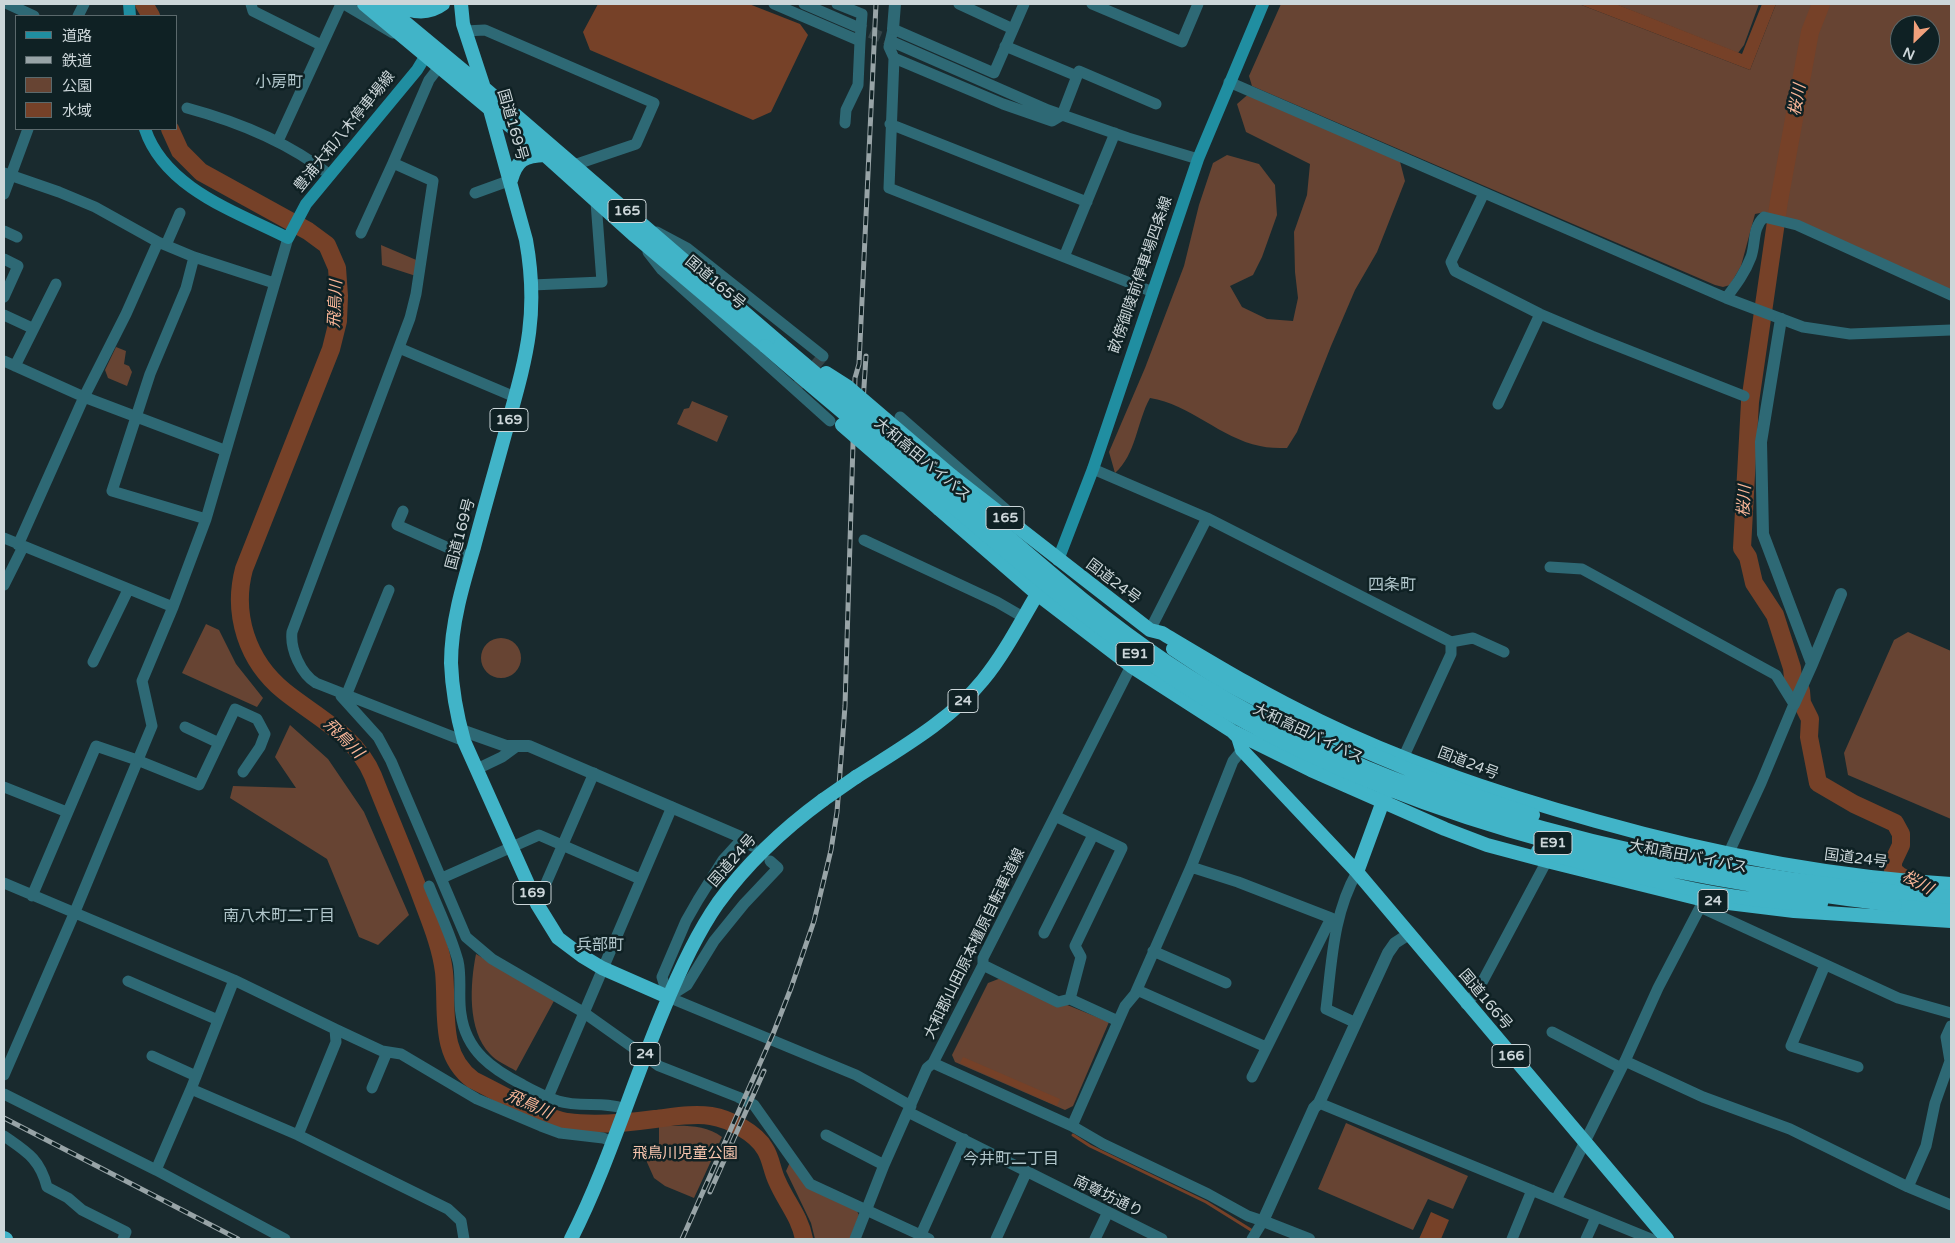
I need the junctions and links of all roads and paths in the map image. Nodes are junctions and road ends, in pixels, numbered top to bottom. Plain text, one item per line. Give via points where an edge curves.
1 (8, 4) edge
2 (251, 4) edge
3 (342, 4) edge
4 (364, 4) edge
5 (383, 4) edge
6 (394, 4) edge
7 (443, 4) edge
8 (461, 4) edge
9 (774, 4) edge
10 (804, 4) edge
11 (837, 4) edge
12 (895, 4) edge
13 (959, 4) edge
14 (1024, 4) edge
15 (1092, 4) edge
16 (1198, 4) edge
17 (1262, 4) edge
18 (862, 9) edge
19 (32, 15) edge
20 (856, 26) tunnel mouth
21 (893, 29) junction
22 (1013, 29) junction
23 (465, 31) junction
24 (402, 36) junction
25 (860, 41) junction
26 (895, 43) tunnel mouth
27 (321, 45) junction
28 (1006, 46) junction
29 (429, 50) junction
30 (894, 58) junction
31 (439, 66) junction
32 (1078, 76) junction
33 (1229, 82) junction
34 (484, 88) junction
35 (1156, 104) dead end
36 (187, 108) dead end
37 (489, 110) junction
38 (1062, 115) junction
39 (845, 123) dead end
40 (890, 124) junction
41 (28, 130) edge
42 (145, 130) edge
43 (1115, 133) junction
44 (278, 142) junction
45 (545, 155) junction
46 (1198, 158) junction
47 (393, 163) junction
48 (574, 165) junction
49 (7, 175) edge
50 (330, 176) junction
51 (511, 180) junction
52 (475, 193) dead end
53 (1484, 193) junction
54 (4, 194) edge
55 (596, 202) junction
56 (1087, 202) junction
57 (180, 212) dead end
58 (4, 231) edge
59 (640, 231) junction
60 (361, 233) dead end
61 (289, 235) junction
62 (17, 237) dead end
63 (162, 243) junction
64 (194, 257) junction
65 (1064, 257) junction
66 (4, 259) edge
67 (274, 283) junction
68 (56, 284) dead end
69 (532, 285) junction
70 (1153, 292) junction
71 (1951, 295) edge
72 (4, 297) edge
73 (1726, 298) junction
74 (4, 314) edge
75 (1540, 314) junction
76 (1781, 319) junction
77 (32, 328) junction
78 (1951, 330) edge
79 (768, 340) junction
80 (781, 344) junction
81 (399, 348) junction
82 (823, 356) dead end
83 (4, 361) edge
84 (15, 366) junction
85 (1744, 396) dead end
86 (84, 397) junction
87 (515, 397) junction
88 (1498, 404) dead end
89 (137, 416) junction
90 (900, 417) dead end
91 (830, 421) dead end
92 (224, 450) junction
93 (1092, 468) junction
94 (894, 478) dead end
95 (403, 512) dead end
96 (1207, 518) junction
97 (206, 519) junction
98 (4, 538) edge
99 (864, 540) dead end
100 (20, 546) junction
101 (471, 558) junction
102 (1058, 560) junction
103 (1550, 566) dead end
104 (1009, 570) junction
105 (4, 585) edge
106 (1045, 585) junction
107 (128, 590) junction
108 (390, 590) dead end
109 (1841, 594) dead end
110 (173, 608) junction
111 (1023, 617) junction
112 (1150, 630) junction
113 (1451, 642) junction
114 (1504, 652) dead end
115 (94, 662) dead end
116 (1812, 664) junction
117 (1132, 666) junction
118 (343, 694) junction
119 (1794, 704) junction
120 (185, 726) dead end
121 (1232, 731) junction
122 (463, 736) junction
123 (219, 743) junction
124 (517, 746) junction
125 (1242, 750) junction
126 (1404, 756) junction
127 (137, 760) junction
128 (476, 769) junction
129 (243, 772) dead end
130 (594, 773) junction
131 (4, 787) edge
132 (1382, 801) junction
133 (672, 807) junction
134 (67, 812) junction
135 (1568, 814) junction
136 (1055, 816) junction
137 (1093, 835) junction
138 (747, 842) joint
139 (563, 845) junction
140 (511, 847) junction
141 (1729, 856) junction
142 (770, 861) dead end
143 (1548, 862) junction
144 (1694, 863) junction
145 (1191, 868) junction
146 (1357, 872) junction
147 (442, 878) junction
148 (640, 879) junction
149 (4, 883) edge
150 (1951, 884) edge
151 (429, 886) dead end
152 (447, 893) junction
153 (32, 896) junction
154 (1951, 897) edge
155 (537, 904) junction
156 (1702, 904) junction
157 (1895, 905) junction
158 (1951, 910) edge
159 (74, 914) junction
160 (1334, 919) junction
161 (1951, 921) edge
162 (1044, 933) dead end
163 (1410, 934) junction
164 (451, 942) junction
165 (1153, 951) junction
166 (983, 965) junction
167 (1825, 965) junction
168 (602, 968) junction
169 (234, 980) junction
170 (128, 981) dead end
171 (1226, 984) dead end
172 (1137, 990) junction
173 (668, 997) junction
174 (1070, 999) junction
175 (1466, 1004) junction
176 (583, 1012) junction
177 (1951, 1013) edge
178 (218, 1020) junction
179 (1118, 1021) junction
180 (1354, 1022) junction
181 (1951, 1026) edge
182 (336, 1029) junction
183 (1552, 1032) dead end
184 (1266, 1047) junction
185 (387, 1052) junction
186 (152, 1056) dead end
187 (644, 1057) junction
188 (933, 1063) junction
189 (1623, 1065) junction
190 (1858, 1067) dead end
191 (4, 1075) edge
192 (196, 1076) junction
193 (1252, 1076) dead end
194 (372, 1088) dead end
195 (191, 1089) junction
196 (4, 1094) edge
197 (548, 1097) junction
198 (1319, 1103) junction
199 (909, 1109) junction
200 (625, 1111) junction
201 (1072, 1126) junction
202 (298, 1135) junction
203 (826, 1135) dead end
204 (4, 1136) edge
205 (615, 1136) junction
206 (964, 1140) junction
207 (1583, 1141) junction
208 (884, 1165) junction
209 (156, 1170) junction
210 (1026, 1173) junction
211 (1908, 1187) junction
212 (1532, 1190) junction
213 (1556, 1200) junction
214 (1951, 1205) edge
215 (866, 1210) junction
216 (1107, 1214) junction
217 (1596, 1217) junction
218 (1263, 1221) junction
219 (923, 1238) edge
220 (123, 1239) edge
221 (285, 1239) edge
222 (464, 1239) edge
223 (571, 1239) edge
224 (855, 1239) edge
225 (996, 1239) edge
226 (1095, 1239) edge
227 (1162, 1239) edge
228 (1252, 1239) edge
229 (1309, 1239) edge
230 (1512, 1239) edge
231 (1586, 1239) edge
232 (1651, 1239) edge
233 (1667, 1239) edge

1 - 19 street
2 - 27 street via 253,11
3 - 24 street
3 - 27 street
4 - 24 highway, 国道165号 / 165
5 - 29 highway, 国道165号 / 165
6 - 7 highway via 419,12
8 - 23 highway, 国道169号 / 169
9 - 25 street
10 - 20 street
11 - 18 street
12 - 21 street
13 - 22 street
14 - 22 street
15 - 16 street via 1182,42
17 - 33 main road, 畝傍御陵前停車場四条線
18 - 25 street
21 - 28 street via 994,73
21 - 30 street via 889,47
22 - 28 street
23 - 34 highway, 国道169号 / 169
23 - 48 street via 485,30 654,103 636,144
24 - 29 highway, 国道165号 / 165
25 - 39 street via 858,85 846,110
26 - 38 street
27 - 44 street
28 - 32 street
29 - 31 highway, 国道165号 / 165
29 - 34 highway, 国道165号 / 165
29 - 50 main road, 豊浦大和八木停車場線 via 417,70
30 - 38 street via 1052,121
30 - 40 street
31 - 37 highway, 国道165号 / 165
31 - 47 street via 429,80
32 - 35 street via 1079,71
32 - 38 street
33 - 46 main road, 畝傍御陵前停車場四条線
33 - 53 street
34 - 37 highway, 国道169号 / 169
34 - 48 highway, 国道165号 / 165
36 - 44 street via 220,117
37 - 45 highway, 国道165号 / 165
37 - 51 highway, 国道169号 / 169
38 - 43 street
40 - 56 street
40 - 65 street via 889,188
41 - 49 street
42 - 61 main road via 164,162 190,187
43 - 46 street
43 - 56 street
44 - 50 street via 305,156
45 - 51 highway via 520,159
45 - 55 highway, 国道165号 / 165
46 - 70 main road, 畝傍御陵前停車場四条線
47 - 60 street
47 - 81 street via 433,181 416,294
48 - 59 highway, 国道165号 / 165
49 - 54 street
49 - 63 street via 60,192
50 - 61 main road, 豊浦大和八木停車場線 via 306,204
51 - 52 street
51 - 69 highway, 国道169号 / 169 via 526,240
53 - 73 street
53 - 75 street via 1451,262 1455,271
55 - 59 highway, 国道165号 / 165
55 - 69 street via 602,282
56 - 65 street
57 - 63 street
58 - 62 street
59 - 79 highway, 国道165号 / 165
59 - 82 street via 687,248
59 - 91 street via 662,270
61 - 67 street
63 - 64 street
63 - 86 street
64 - 67 street
64 - 89 street via 186,288 150,374
65 - 70 street
66 - 72 street via 18,266
67 - 92 street
68 - 77 street
69 - 87 highway, 国道169号 / 169 via 530,341
70 - 93 main road, 畝傍御陵前停車場四条線
71 - 73 street via 1797,225 1764,217 1757,224 1752,256 1742,278
73 - 76 street
74 - 77 street
75 - 85 street
75 - 88 street
76 - 78 street via 1803,327 1850,334
76 - 116 street via 1761,442 1763,534
77 - 84 street
79 - 80 highway, 大和高田バイパス
79 - 104 highway, 国道165号 / 165, bridge via 797,386
79 - 106 highway, 大和高田バイパス / 165, bridge
80 - 102 highway, 165, bridge via 848,387 952,476
80 - 106 highway, 大和高田バイパス / 165, bridge
81 - 87 street
81 - 118 street via 292,632 292,646 307,678
83 - 84 street
84 - 86 street
86 - 89 street
86 - 100 street
87 - 101 highway, 国道169号 / 169
89 - 92 street
89 - 97 street via 112,491
90 - 102 street via 1038,537
92 - 97 street
93 - 96 street
93 - 102 main road, 畝傍御陵前停車場四条線
94 - 104 street via 983,556
95 - 101 street via 397,525
96 - 112 street
96 - 113 street
97 - 110 street
98 - 100 street
99 - 111 street
100 - 105 street
100 - 107 street
101 - 122 highway, 国道169号 / 169 via 454,626 451,662
102 - 106 highway, 国道24号 / 24
102 - 112 highway, 国道24号
103 - 119 street via 1582,570 1776,675
104 - 106 highway, 国道165号 / 165
106 - 111 highway, 国道24号 / 24
106 - 117 highway, 24
106 - 144 highway, 大和高田バイパス / E91, bridge via 1085,602 1168,663 1236,705 1333,752 1398,779 1510,818
106 - 157 highway, 大和高田バイパス / E91, bridge via 1128,650 1231,714 1328,764 1418,800 1553,843 1670,872 1794,893
107 - 110 street
107 - 115 street
108 - 118 street
109 - 116 street
110 - 127 street via 142,681 152,726
111 - 173 highway, 国道24号 / 24, bridge via 983,680 968,697 906,745 793,822 763,849 718,903 688,953
112 - 117 highway
112 - 126 highway, 国道24号 via 1162,633 1297,710
112 - 144 highway, bridge via 1199,668 1284,714 1373,756 1471,795
113 - 114 street via 1473,638
113 - 126 street via 1451,654
116 - 119 street
117 - 121 highway, 24
117 - 136 street, 大和郡山田原本橿原自転車道線
118 - 122 street
118 - 147 street via 378,737 391,761
119 - 141 street
120 - 123 street
121 - 125 highway, 国道166号 / 166 via 1238,736
121 - 132 highway, 24
122 - 124 street
122 - 128 highway, 国道169号 / 169
123 - 127 street via 199,785
123 - 129 street via 235,709 257,719 265,734
124 - 128 street
124 - 130 street via 529,746
125 - 145 street via 1233,761
125 - 146 highway, 国道166号 / 166
126 - 132 highway
126 - 135 highway, 国道24号 via 1507,796
127 - 134 street via 96,746
127 - 159 street
128 - 140 highway, 国道169号 / 169
130 - 133 street
130 - 139 street
131 - 134 street
132 - 143 highway, 24 via 1487,845
132 - 146 highway
132 - 157 highway, bridge via 1538,851 1670,885 1791,904
133 - 138 street
133 - 148 street
134 - 153 street
135 - 141 highway, 国道24号
135 - 143 street
136 - 137 street
136 - 166 street, 大和郡山田原本橿原自転車道線 via 983,958
137 - 162 street
137 - 174 street via 1122,848 1074,946 1081,957
138 - 173 street via 724,860 686,921 662,977
139 - 140 street via 539,834
139 - 148 street
139 - 155 street
140 - 147 street
140 - 155 highway, 国道169号 / 169
141 - 150 highway, 国道24号 via 1835,874
141 - 156 street
142 - 173 street via 778,868 714,942 687,985
143 - 156 highway, 24
143 - 175 street via 1478,990
144 - 154 highway, 大和高田バイパス / E91, bridge via 1796,881
145 - 160 street via 1238,882
145 - 165 street
146 - 160 street
146 - 163 highway, 国道166号 / 166
147 - 152 street
148 - 168 street
149 - 153 street
151 - 164 street
152 - 164 street via 441,898 455,935
152 - 176 street via 466,937 492,959
153 - 159 street
155 - 168 highway, 国道169号 / 169 via 558,938
156 - 161 highway, 24
156 - 167 street
156 - 189 street
157 - 158 highway, 大和高田バイパス / E91
159 - 169 street
159 - 191 street
160 - 180 street via 1326,1009
160 - 184 street
163 - 175 highway, 国道166号 / 166
163 - 180 street via 1388,953
164 - 197 street via 458,963 460,1013 467,1038 489,1066
165 - 171 street
165 - 172 street
166 - 174 street via 1058,1002
166 - 188 street, 大和郡山田原本橿原自転車道線
167 - 177 street via 1898,998
167 - 190 street via 1791,1046
168 - 173 highway, 国道169号 / 169
168 - 176 street
169 - 178 street
169 - 182 street
170 - 178 street
172 - 179 street
172 - 184 street
173 - 187 highway, 国道24号 / 24
173 - 199 street, 南尊坊通り via 856,1075
174 - 179 street
175 - 207 highway, 国道166号 / 166
176 - 187 street
176 - 197 street
178 - 192 street
179 - 201 street
180 - 198 street
181 - 211 street via 1946,1037 1950,1061 1935,1103 1926,1146
182 - 185 street
182 - 202 street via 336,1042
183 - 189 street
184 - 193 street
185 - 194 street
185 - 205 street via 401,1054 478,1099 560,1133 602,1138
186 - 192 street
187 - 200 highway, 国道24号 / 24
187 - 215 street via 754,1105 810,1184
188 - 199 street, 大和郡山田原本橿原自転車道線 via 927,1068
188 - 201 street
189 - 207 street
189 - 211 street via 1790,1129
192 - 195 street
195 - 202 street
195 - 209 street
196 - 209 street
197 - 200 street via 568,1103 613,1104
198 - 212 street
198 - 218 street
199 - 206 street, 南尊坊通り
199 - 208 street, 大和郡山田原本橿原自転車道線
200 - 205 highway, 国道24号 / 24
201 - 218 street
202 - 222 street via 448,1209 460,1221
203 - 208 street
204 - 220 street via 28,1152 43,1169 47,1187 82,1210 126,1232
205 - 223 highway, 国道24号 / 24
206 - 210 street, 南尊坊通り
206 - 219 street
207 - 213 street
207 - 233 highway, 国道166号 / 166
208 - 215 street, 大和郡山田原本橿原自転車道線
209 - 221 street
210 - 216 street, 南尊坊通り
210 - 225 street
211 - 214 street
212 - 213 street
212 - 230 street
213 - 217 street
215 - 219 street
215 - 224 street, 大和郡山田原本橿原自転車道線
216 - 226 street
216 - 227 street, 南尊坊通り
217 - 231 street
217 - 232 street
218 - 228 street
218 - 229 street

